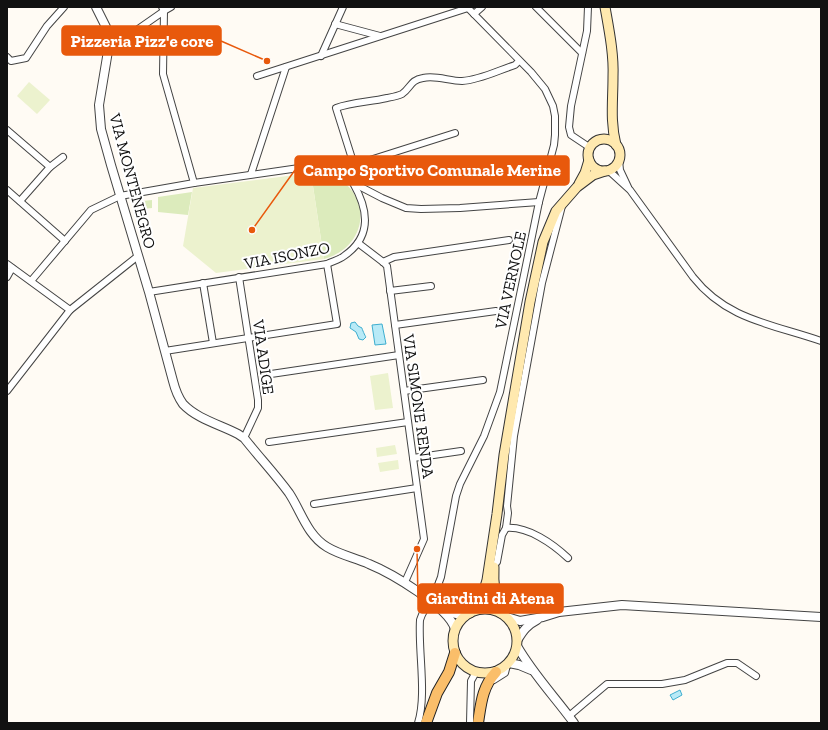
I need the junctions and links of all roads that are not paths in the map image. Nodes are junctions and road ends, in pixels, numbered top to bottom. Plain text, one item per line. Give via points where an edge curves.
1 (64, 7) edge
2 (96, 7) edge
3 (171, 7) edge
4 (343, 7) edge
5 (467, 7) edge
6 (482, 7) edge
7 (536, 7) edge
8 (588, 7) edge
9 (605, 7) edge
10 (163, 9) edge
11 (474, 14) junction
12 (335, 24) junction
13 (380, 36) junction
14 (109, 41) junction
15 (582, 53) junction
16 (320, 56) junction
17 (7, 57) edge
18 (519, 61) junction
19 (286, 67) junction
20 (257, 76) dead end
21 (611, 111) junction
22 (7, 130) edge
23 (455, 133) dead end
24 (600, 139) junction
25 (616, 145) junction
26 (589, 147) junction
27 (63, 157) dead end
28 (588, 160) junction
29 (619, 160) junction
30 (354, 165) junction
31 (50, 167) junction
32 (607, 171) junction
33 (251, 174) junction
34 (349, 180) junction
35 (194, 183) junction
36 (577, 187) junction
37 (7, 190) edge
38 (630, 190) junction
39 (120, 196) junction
40 (20, 201) junction
41 (539, 202) junction
42 (563, 203) junction
43 (509, 240) dead end
44 (65, 241) junction
45 (358, 243) junction
46 (138, 256) junction
47 (384, 262) junction
48 (327, 264) junction
49 (10, 266) edge
50 (7, 277) edge
51 (239, 277) junction
52 (31, 281) junction
53 (203, 283) junction
54 (431, 286) dead end
55 (149, 292) junction
56 (390, 292) junction
57 (70, 310) junction
58 (496, 310) dead end
59 (395, 324) junction
60 (249, 338) junction
61 (821, 341) edge
62 (213, 343) junction
63 (165, 351) junction
64 (399, 356) junction
65 (271, 374) dead end
66 (483, 380) dead end
67 (9, 384) edge
68 (7, 391) edge
69 (404, 391) junction
70 (408, 422) junction
71 (244, 438) junction
72 (270, 442) dead end
73 (461, 451) dead end
74 (413, 458) junction
75 (418, 488) junction
76 (314, 504) dead end
77 (508, 513) junction
78 (498, 514) junction
79 (515, 527) junction
80 (506, 528) junction
81 (568, 558) dead end
82 (495, 564) junction
83 (405, 582) junction
84 (440, 583) junction
85 (433, 590) junction
86 (417, 591) junction
87 (431, 601) junction
88 (444, 611) junction
89 (467, 614) junction
90 (504, 615) junction
91 (543, 617) junction
92 (821, 617) edge
93 (455, 629) junction
94 (517, 643) junction
95 (455, 653) junction
96 (508, 664) junction
97 (476, 672) junction
98 (496, 672) junction
99 (535, 673) junction
100 (756, 676) dead end
101 (569, 716) junction
102 (418, 723) edge
103 (426, 723) edge
104 (470, 723) edge
105 (478, 723) edge
106 (482, 723) edge
107 (574, 723) edge

1 - 17 street via 47,26 26,58 11,61
2 - 14 street, VIA MONTENEGRO via 106,27
3 - 10 street
4 - 12 street
5 - 11 street, VIA VERNOLE
5 - 13 street
6 - 11 street
7 - 15 street
8 - 15 street via 587,31
9 - 21 main road via 612,51
10 - 14 street via 131,34
10 - 35 street via 162,74
11 - 18 street, VIA VERNOLE
12 - 13 street
12 - 16 street
13 - 16 street
14 - 39 street, VIA MONTENEGRO via 99,104 100,118
15 - 26 street via 569,127 571,135
16 - 19 street
18 - 30 street via 515,65 472,79 459,81 420,78 411,83 402,94 336,108
18 - 41 street, VIA VERNOLE via 545,89 555,116 554,145
19 - 20 street
19 - 33 street
21 - 24 main road via 606,131
21 - 25 main road
22 - 31 street
23 - 30 street
24 - 25 main road via 609,140
24 - 26 main road
25 - 29 main road via 619,149
26 - 28 main road
27 - 31 street
28 - 32 main road via 595,168
28 - 36 main road via 585,173
29 - 32 main road
29 - 38 street via 620,170
30 - 34 street
31 - 40 street
32 - 36 main road via 593,175
32 - 38 street
33 - 34 street via 299,168 331,171
33 - 35 street
34 - 41 street via 406,208
34 - 45 street, VIA ISONZO via 363,202 366,216
35 - 39 street
36 - 42 main road
37 - 40 street
38 - 61 street via 693,277 712,297 743,316
39 - 44 street via 92,210
39 - 46 street, VIA MONTENEGRO
40 - 44 street
41 - 84 street, VIA VERNOLE via 500,392 484,436 456,496
42 - 77 street via 542,283 514,436
42 - 78 main road via 556,211 539,257 504,456
43 - 47 street via 394,257
44 - 52 street
45 - 47 street
45 - 48 street, VIA ISONZO via 343,257
46 - 55 street, VIA MONTENEGRO
46 - 57 street
47 - 56 street, VIA SIMONE RENDA via 387,266
48 - 51 street, VIA ISONZO
48 - 60 street via 337,324
49 - 50 street
49 - 52 street
51 - 53 street, VIA ISONZO
51 - 60 street, VIA ADIGE
52 - 57 street
53 - 55 street, VIA ISONZO
53 - 62 street
54 - 56 street
55 - 63 street, VIA MONTENEGRO
56 - 59 street, VIA SIMONE RENDA
57 - 67 street
58 - 59 street
59 - 64 street, VIA SIMONE RENDA
60 - 62 street
60 - 71 street, VIA ADIGE via 258,408
62 - 63 street
63 - 71 street, VIA MONTENEGRO via 182,403 190,410
64 - 65 street
64 - 69 street, VIA SIMONE RENDA
66 - 69 street
67 - 68 street
69 - 70 street, VIA SIMONE RENDA
70 - 72 street
70 - 74 street, VIA SIMONE RENDA
71 - 83 street, VIA MONTENEGRO via 290,495 319,542
73 - 74 street
74 - 75 street, VIA SIMONE RENDA
75 - 76 street
75 - 83 street, VIA SIMONE RENDA via 424,539
77 - 79 street
77 - 80 street
78 - 82 main road
78 - 89 main road via 485,590 476,606
79 - 80 street
79 - 81 street via 549,542
80 - 82 street
82 - 90 main road via 496,600
83 - 86 street, VIA MONTENEGRO
84 - 85 street, VIA VERNOLE
84 - 87 street, VIA VERNOLE via 438,595
85 - 86 street
85 - 87 street, VIA VERNOLE via 429,595
86 - 87 street, VIA MONTENEGRO
87 - 88 street, VIA MONTENEGRO
87 - 102 street, VIA VERNOLE via 420,620 421,713
88 - 89 street
88 - 93 street
89 - 90 main road via 489,609
89 - 93 main road
90 - 91 street via 520,621
90 - 94 main road via 516,631
91 - 92 street via 560,612 622,605
91 - 94 street via 530,623 523,630
93 - 95 main road
94 - 96 main road via 514,656
94 - 99 street via 521,655
95 - 97 main road via 464,666
95 - 103 main road
96 - 98 main road
96 - 99 street via 520,665
96 - 106 street via 505,673 489,686
97 - 98 main road
97 - 104 street via 470,681
98 - 105 main road via 485,686
99 - 101 street
100 - 101 street via 736,663 727,663 685,680 662,684 607,684
101 - 107 street

